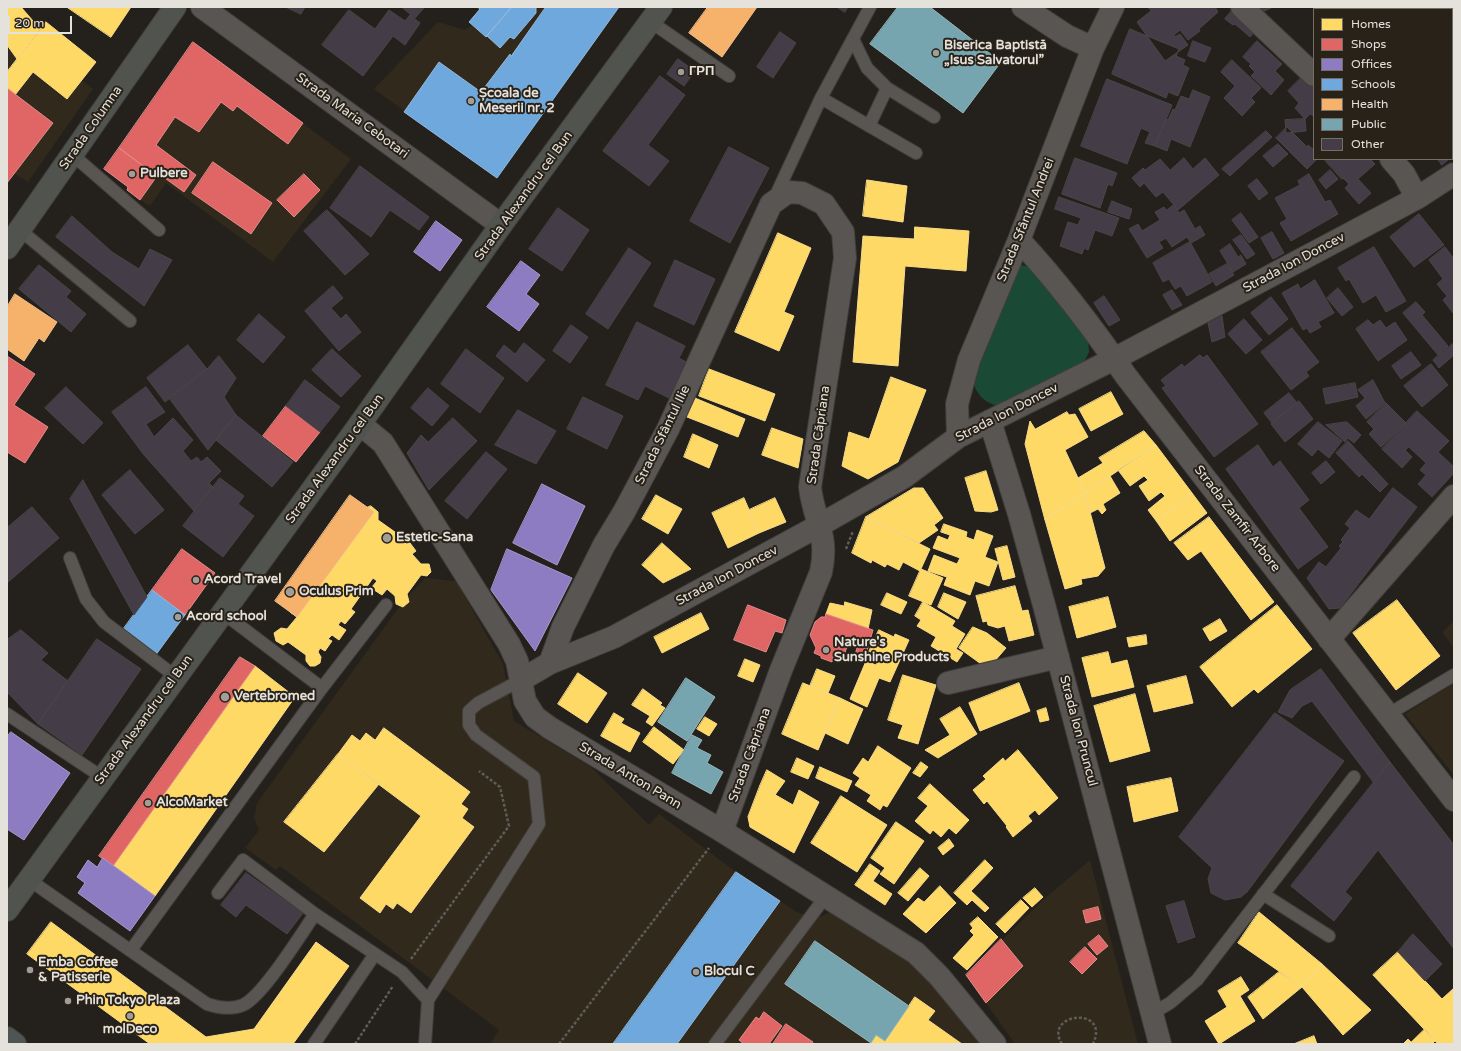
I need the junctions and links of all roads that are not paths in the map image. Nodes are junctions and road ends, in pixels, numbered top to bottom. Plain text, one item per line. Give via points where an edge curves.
1 (175, 7) edge
2 (202, 7) edge
3 (870, 7) edge
4 (1023, 7) edge
5 (1113, 7) edge
6 (1242, 7) edge
7 (656, 14) edge
8 (853, 39) junction
9 (1093, 48) junction
10 (1313, 74) edge
11 (729, 76) dead end
12 (887, 88) junction
13 (821, 98) junction
14 (934, 117) dead end
15 (869, 126) junction
16 (916, 153) dead end
17 (71, 156) junction
18 (1392, 160) edge
19 (1454, 174) edge
20 (1417, 198) junction
21 (772, 204) junction
22 (501, 225) junction
23 (20, 230) junction
24 (159, 230) dead end
25 (1019, 240) junction
26 (7, 248) edge
27 (130, 321) dead end
28 (1114, 359) junction
29 (990, 420) junction
30 (360, 424) junction
31 (958, 437) junction
32 (1454, 496) edge
33 (820, 525) junction
34 (70, 558) dead end
35 (386, 605) dead end
36 (222, 613) junction
37 (1330, 639) junction
38 (1058, 657) junction
39 (550, 663) junction
40 (1454, 675) edge
41 (175, 676) junction
42 (521, 680) junction
43 (948, 683) dead end
44 (322, 688) junction
45 (7, 714) edge
46 (1387, 715) junction
47 (102, 777) junction
48 (1354, 777) dead end
49 (1454, 800) edge
50 (722, 831) junction
51 (28, 879) junction
52 (218, 893) dead end
53 (1263, 894) junction
54 (826, 896) junction
55 (7, 910) edge
56 (315, 914) junction
57 (1329, 936) dead end
58 (131, 950) junction
59 (375, 954) junction
60 (428, 1000) junction
61 (1151, 1014) junction
62 (7, 1038) edge
63 (15, 1044) edge
64 (314, 1044) edge
65 (425, 1044) edge
66 (714, 1044) edge
67 (995, 1044) edge
68 (1160, 1044) edge

1 - 17 main road, Strada Columna
2 - 22 street, Strada Maria Cebotari
3 - 8 lane
4 - 9 street via 1067,36
5 - 9 street, Strada Sfântul Andrei
6 - 10 street
7 - 11 lane
7 - 22 main road, Strada Alexandru cel Bun
8 - 12 lane via 867,68
8 - 13 lane
9 - 25 street, Strada Sfântul Andrei
12 - 14 lane
12 - 15 lane
13 - 15 lane
13 - 21 lane
15 - 16 lane
17 - 23 main road, Strada Columna
17 - 24 lane
18 - 20 street via 1404,174
19 - 20 street, Strada Ion Doncev
20 - 28 street, Strada Ion Doncev
21 - 33 street, Strada Căpriana via 788,192 802,193 824,204 843,232 845,258 810,487 812,503
21 - 39 street, Strada Sfântul Ilie via 668,428 604,545 563,627
22 - 30 main road, Strada Alexandru cel Bun
23 - 26 main road, Strada Columna
23 - 27 lane
25 - 28 street, Strada Zamfir Arbore via 1048,272
25 - 31 street, Strada Sfântul Andrei via 961,385 957,404
28 - 29 street, Strada Ion Doncev
28 - 37 street, Strada Zamfir Arbore
29 - 31 street, Strada Ion Doncev
29 - 38 street, Strada Ion Pruncul
30 - 36 main road, Strada Alexandru cel Bun
30 - 42 street, Strada Anton Pann via 383,443 508,644 517,661
31 - 33 street, Strada Ion Doncev via 904,477
32 - 37 street
33 - 39 street, Strada Ion Doncev via 614,637
33 - 50 street, Strada Căpriana via 824,540 821,572 781,670
34 - 41 lane via 86,599 104,622
35 - 44 lane
36 - 41 main road, Strada Alexandru cel Bun
36 - 44 lane
37 - 46 street, Strada Zamfir Arbore
38 - 43 street
38 - 61 street, Strada Ion Pruncul
39 - 42 street, Strada Ion Doncev
40 - 46 lane
41 - 47 main road, Strada Alexandru cel Bun
42 - 50 street, Strada Anton Pann via 525,701 535,717
42 - 60 lane via 478,703 469,711 469,725 476,735 534,777 539,824
44 - 58 lane
45 - 47 lane
46 - 49 street, Strada Zamfir Arbore
47 - 51 main road, Strada Alexandru cel Bun
48 - 53 lane
50 - 54 street, Strada Anton Pann
51 - 55 main road, Strada Alexandru cel Bun
51 - 58 lane
52 - 56 lane via 243,860
53 - 57 lane
53 - 61 lane via 1197,980 1170,1004
54 - 66 lane
54 - 67 street, Strada Anton Pann via 916,953 939,976
56 - 58 lane via 259,993 235,1008 227,1009 207,1004
56 - 59 lane
59 - 60 lane via 402,972
59 - 64 lane
60 - 65 lane
61 - 68 street, Strada Ion Pruncul
62 - 63 main road

